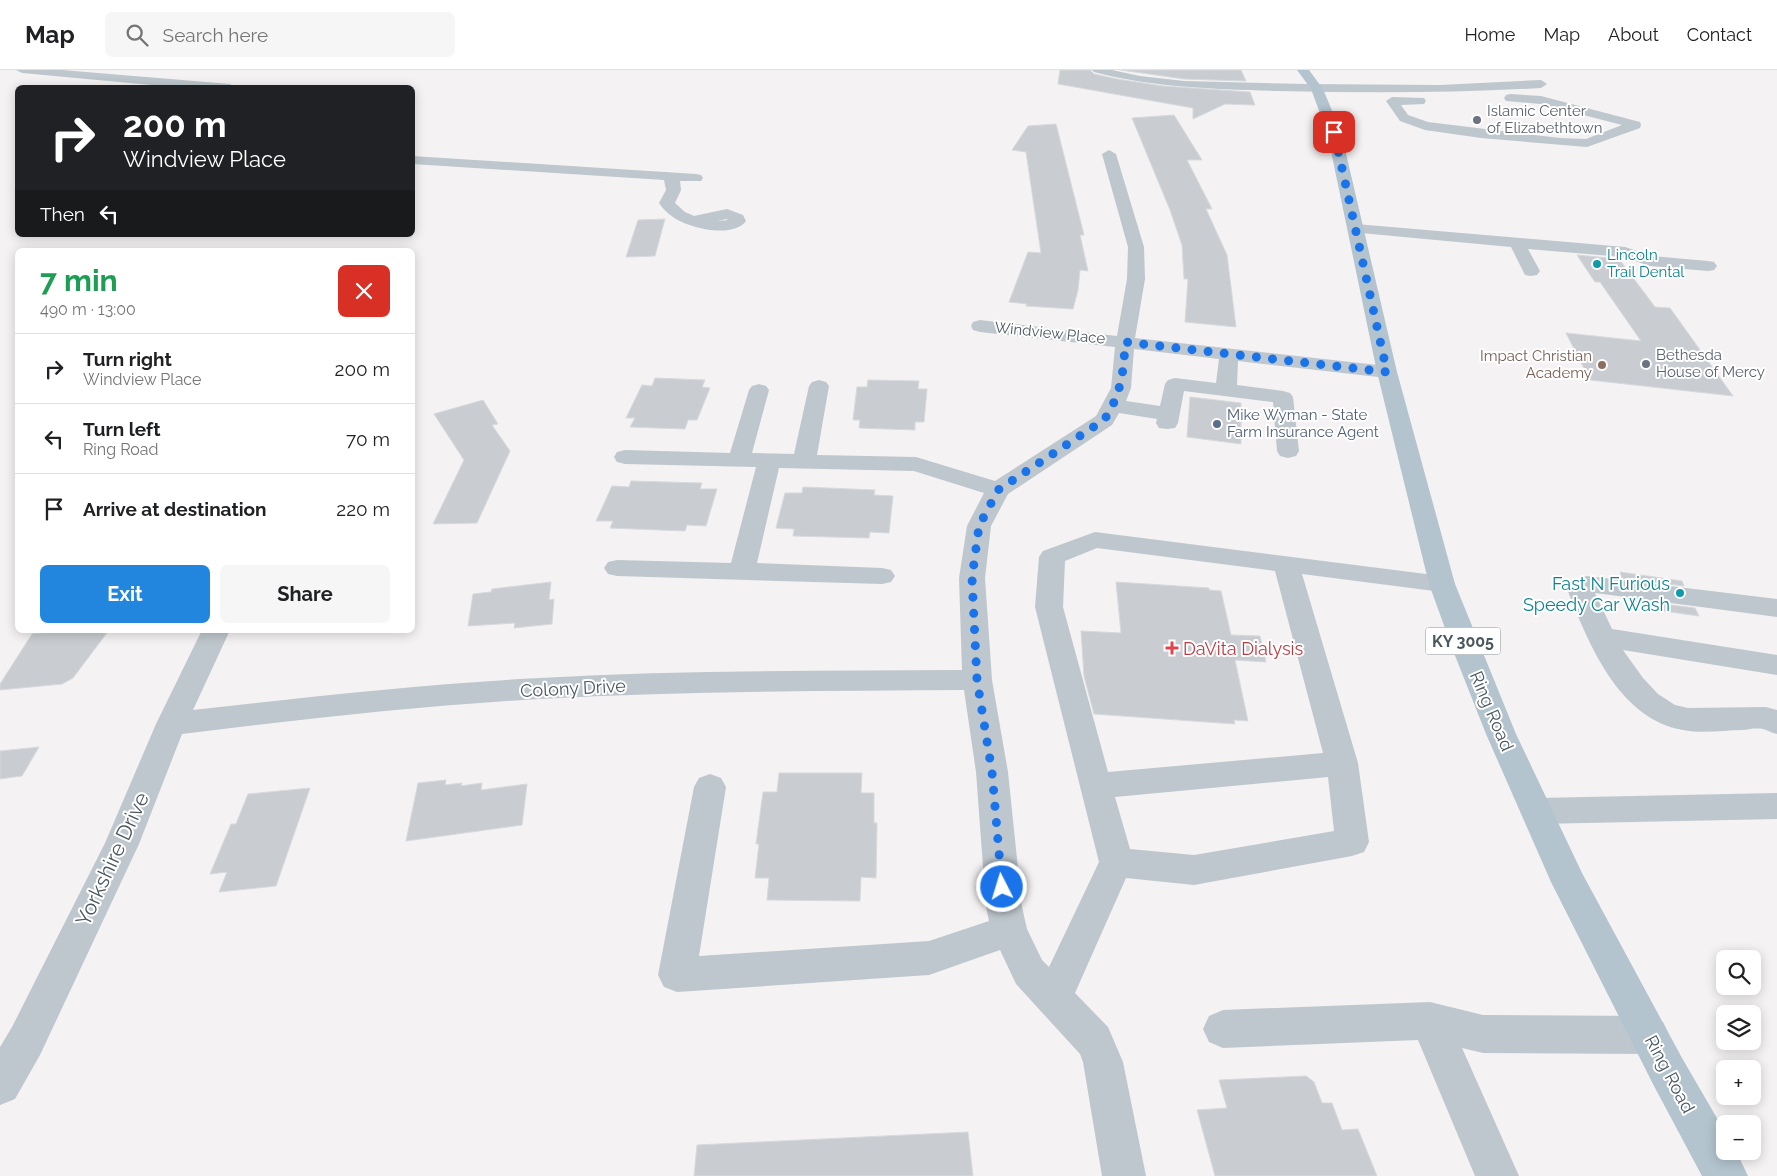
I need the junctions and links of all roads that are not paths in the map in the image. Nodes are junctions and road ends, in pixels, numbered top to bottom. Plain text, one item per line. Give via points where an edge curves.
1 (22, 70) edge
2 (1098, 70) edge
3 (1310, 79) edge
4 (1540, 84) dead end
5 (195, 85) edge
6 (1448, 90) junction
7 (1467, 101) junction
8 (1581, 110) junction
9 (1613, 119) junction
10 (1555, 120) dead end
11 (1533, 127) dead end
12 (1567, 137) junction
13 (1590, 142) junction
14 (1109, 154) dead end
15 (415, 160) edge
16 (670, 178) junction
17 (696, 178) dead end
18 (694, 221) dead end
19 (1356, 229) junction
20 (1516, 243) junction
21 (1708, 266) dead end
22 (1531, 272) dead end
23 (980, 326) dead end
24 (1125, 342) junction
25 (1229, 354) junction
26 (1387, 372) junction
27 (820, 386) dead end
28 (759, 390) dead end
29 (1226, 390) junction
30 (1113, 406) junction
31 (1288, 451) dead end
32 (625, 457) dead end
33 (739, 459) junction
34 (769, 460) junction
35 (804, 461) junction
36 (998, 490) junction
37 (1286, 564) junction
38 (617, 568) dead end
39 (742, 571) junction
40 (882, 576) dead end
41 (1442, 584) junction
42 (1777, 608) edge
43 (215, 633) edge
44 (1603, 637) junction
45 (1777, 665) edge
46 (977, 680) junction
47 (1777, 722) edge
48 (171, 724) junction
49 (1342, 763) junction
50 (1096, 786) junction
51 (710, 787) dead end
52 (1777, 806) edge
53 (1536, 811) junction
54 (1116, 862) junction
55 (1009, 931) junction
56 (1054, 997) junction
57 (1430, 1021) junction
58 (1223, 1030) dead end
59 (1649, 1035) junction
60 (0, 1084) edge
61 (1124, 1176) edge
62 (1497, 1176) edge
63 (1726, 1176) edge

1 - 5 street
2 - 3 street via 1150,81
3 - 6 street
3 - 19 main road, Ring Road / KY 3005 via 1334,132
4 - 6 street
6 - 7 street
7 - 8 street via 1529,98
7 - 13 street via 1392,101 1404,118 1425,126 1576,144
8 - 9 street
8 - 10 street
9 - 12 street
9 - 13 street via 1635,125
11 - 12 street via 1536,133
12 - 13 street
14 - 24 street via 1136,247 1136,279
15 - 16 street
16 - 17 street
16 - 18 street via 675,183 668,203 670,209
19 - 20 street
19 - 26 main road, Ring Road / KY 3005
20 - 21 street via 1625,252 1650,261
20 - 22 street
23 - 24 street, Windview Place
24 - 25 street, Windview Place
24 - 30 street via 1121,388
25 - 26 street, Windview Place
25 - 29 street
26 - 41 main road, Ring Road / KY 3005
27 - 35 street
28 - 33 street
29 - 30 street via 1175,384 1168,419
29 - 31 street via 1283,397
30 - 36 street via 1104,420 1087,433
32 - 33 street
33 - 34 street
34 - 35 street
34 - 39 street
35 - 36 street via 916,464
36 - 46 street via 979,526 972,578
37 - 41 street
37 - 49 street
37 - 50 street via 1095,540 1052,557 1049,607
38 - 39 street
39 - 40 street
41 - 53 main road, Ring Road / KY 3005 via 1497,725
42 - 44 street via 1587,584 1580,589
43 - 48 street, Yorkshire Drive
44 - 45 street
44 - 47 street via 1641,697 1663,713 1682,719 1766,718
46 - 48 street, Colony Drive via 591,686 334,704
46 - 55 street via 992,772
48 - 60 street, Yorkshire Drive via 122,844 26,1041
49 - 50 street
49 - 54 street via 1352,842 1194,870
50 - 54 street
51 - 55 street via 677,975 929,958
52 - 53 street
53 - 59 main road, Ring Road / KY 3005 via 1569,882
54 - 56 street
55 - 56 street via 1029,972
56 - 61 street via 1094,1041 1104,1062
57 - 58 street
57 - 59 street via 1483,1034
57 - 62 street
59 - 63 main road, Ring Road / KY 3005

